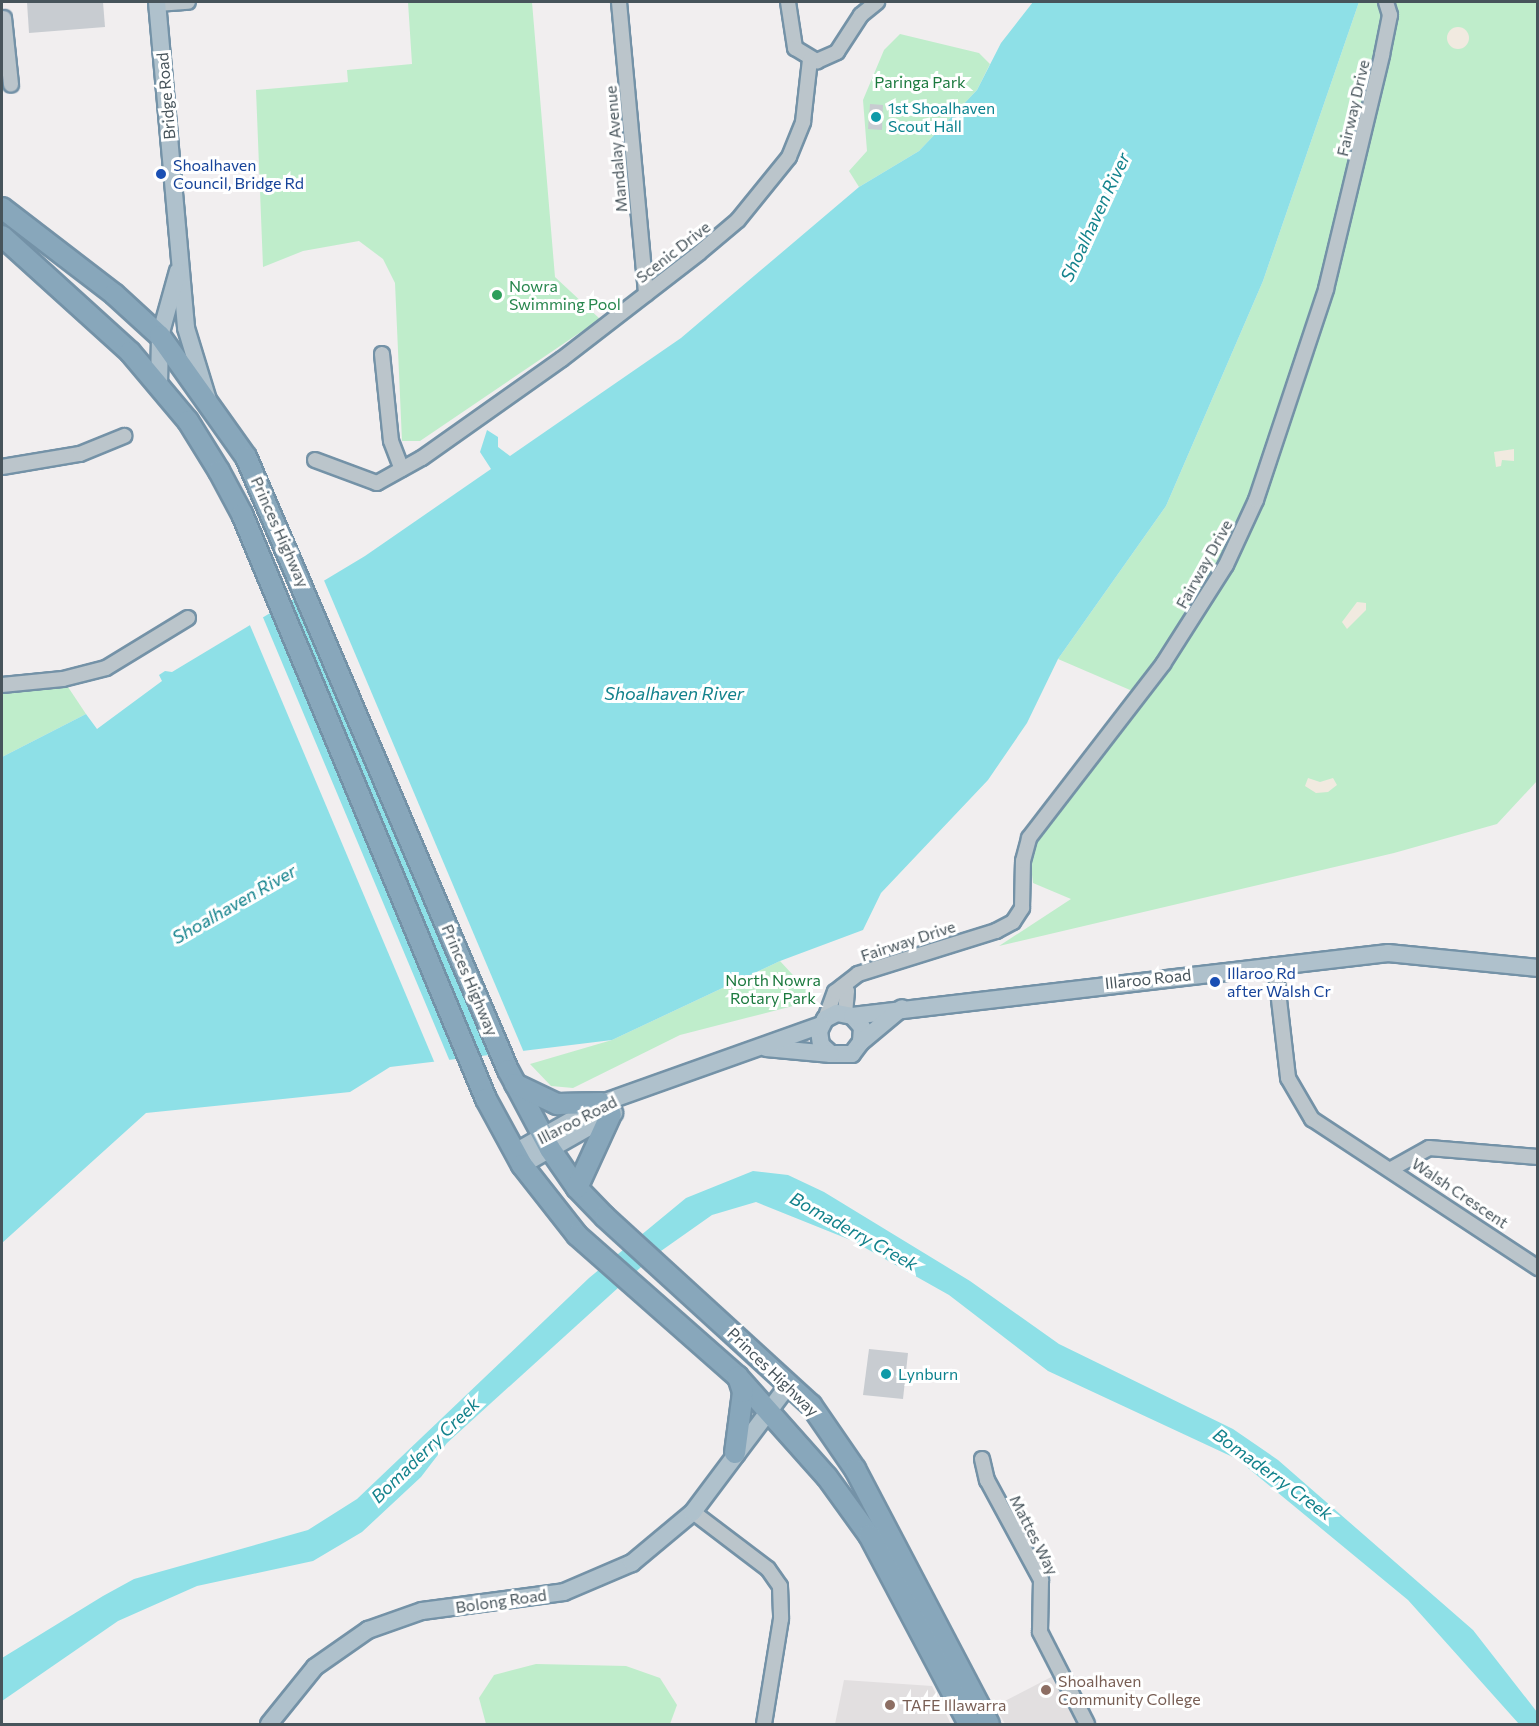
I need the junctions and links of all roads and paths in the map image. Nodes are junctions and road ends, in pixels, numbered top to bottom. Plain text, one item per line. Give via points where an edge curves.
1 (157, 2) edge
2 (188, 2) edge
3 (619, 2) edge
4 (788, 2) edge
5 (877, 2) edge
6 (1386, 2) edge
7 (4, 18) dead end
8 (810, 60) junction
9 (11, 85) dead end
10 (2, 208) edge
11 (2, 236) edge
12 (180, 262) junction
13 (646, 294) junction
14 (160, 336) junction
15 (382, 354) dead end
16 (159, 385) junction
17 (209, 403) junction
18 (124, 436) dead end
19 (315, 460) dead end
20 (2, 466) edge
21 (402, 469) junction
22 (188, 618) dead end
23 (2, 685) edge
24 (1275, 965) junction
25 (1538, 968) edge
26 (842, 987) junction
27 (903, 1007) junction
28 (848, 1014) junction
29 (823, 1022) junction
30 (861, 1042) junction
31 (762, 1048) junction
32 (831, 1054) junction
33 (511, 1077) junction
34 (607, 1109) junction
35 (547, 1142) junction
36 (1538, 1157) edge
37 (518, 1159) junction
38 (1393, 1168) junction
39 (577, 1188) junction
40 (1538, 1268) edge
41 (737, 1376) junction
42 (793, 1388) junction
43 (771, 1414) junction
44 (732, 1459) junction
45 (982, 1459) dead end
46 (693, 1512) junction
47 (269, 1725) edge
48 (764, 1725) edge
49 (969, 1725) edge
50 (989, 1725) edge
51 (1088, 1725) edge

1 - 2 street
1 - 12 main road, Bridge Road
3 - 13 street, Mandalay Avenue
4 - 8 street via 795,48
5 - 8 street via 832,56
6 - 26 street, Fairway Drive via 1390,15 1382,55 1326,290 1256,500 1226,565 1163,664 1029,838 1023,861 1022,908 1013,922 996,931 858,974
7 - 9 street
8 - 13 street, Scenic Drive via 803,122 779,171 738,220
10 - 14 highway, Princes Highway via 114,294
11 - 16 highway, Princes Highway via 40,267
12 - 14 main road, Bridge Road
12 - 17 main road, Bridge Road via 189,348 199,361
13 - 21 street, Scenic Drive via 552,366
14 - 16 main road, Bridge Road
14 - 17 highway, Princes Highway
15 - 21 street via 391,441
16 - 37 highway, Princes Highway via 219,471 479,1080
17 - 33 highway, Princes Highway via 246,457 292,558
18 - 20 street via 80,454
19 - 21 street, Scenic Drive via 344,475 377,483
22 - 23 street via 106,668 63,679
24 - 25 main road, Illaroo Road via 1409,953
24 - 27 main road, Illaroo Road
24 - 38 street, Walsh Crescent via 1288,1078 1301,1107 1312,1119
26 - 28 street via 847,992
26 - 29 street, Fairway Drive via 835,992
27 - 28 main road, Illaroo Road
27 - 30 main road, Illaroo Road
28 - 29 main road, Illaroo Road
28 - 30 main road via 862,1027
29 - 31 main road, Illaroo Road
29 - 32 main road via 819,1038
30 - 32 main road, Illaroo Road via 852,1054
31 - 32 main road, Illaroo Road
31 - 34 main road, Illaroo Road via 640,1091
33 - 34 highway via 557,1104
33 - 35 highway, Princes Highway
34 - 35 main road, Illaroo Road
34 - 39 highway
35 - 37 main road, Illaroo Road
35 - 39 highway, Princes Highway
36 - 38 street, Walsh Crescent via 1429,1148
37 - 41 highway, Princes Highway via 598,1256
38 - 40 street, Walsh Crescent
39 - 42 highway, Princes Highway
41 - 43 highway, Princes Highway
41 - 44 highway via 743,1392
42 - 43 main road, Bolong Road
42 - 50 highway, Princes Highway via 855,1469
43 - 44 main road, Bolong Road
43 - 49 highway, Princes Highway via 827,1477 869,1535
44 - 46 main road, Bolong Road
45 - 51 street, Mattes Way via 987,1480 1041,1580 1040,1632
46 - 47 main road, Bolong Road via 632,1563 584,1586 422,1611 368,1630 315,1667
46 - 48 street via 768,1569 780,1586 781,1619

